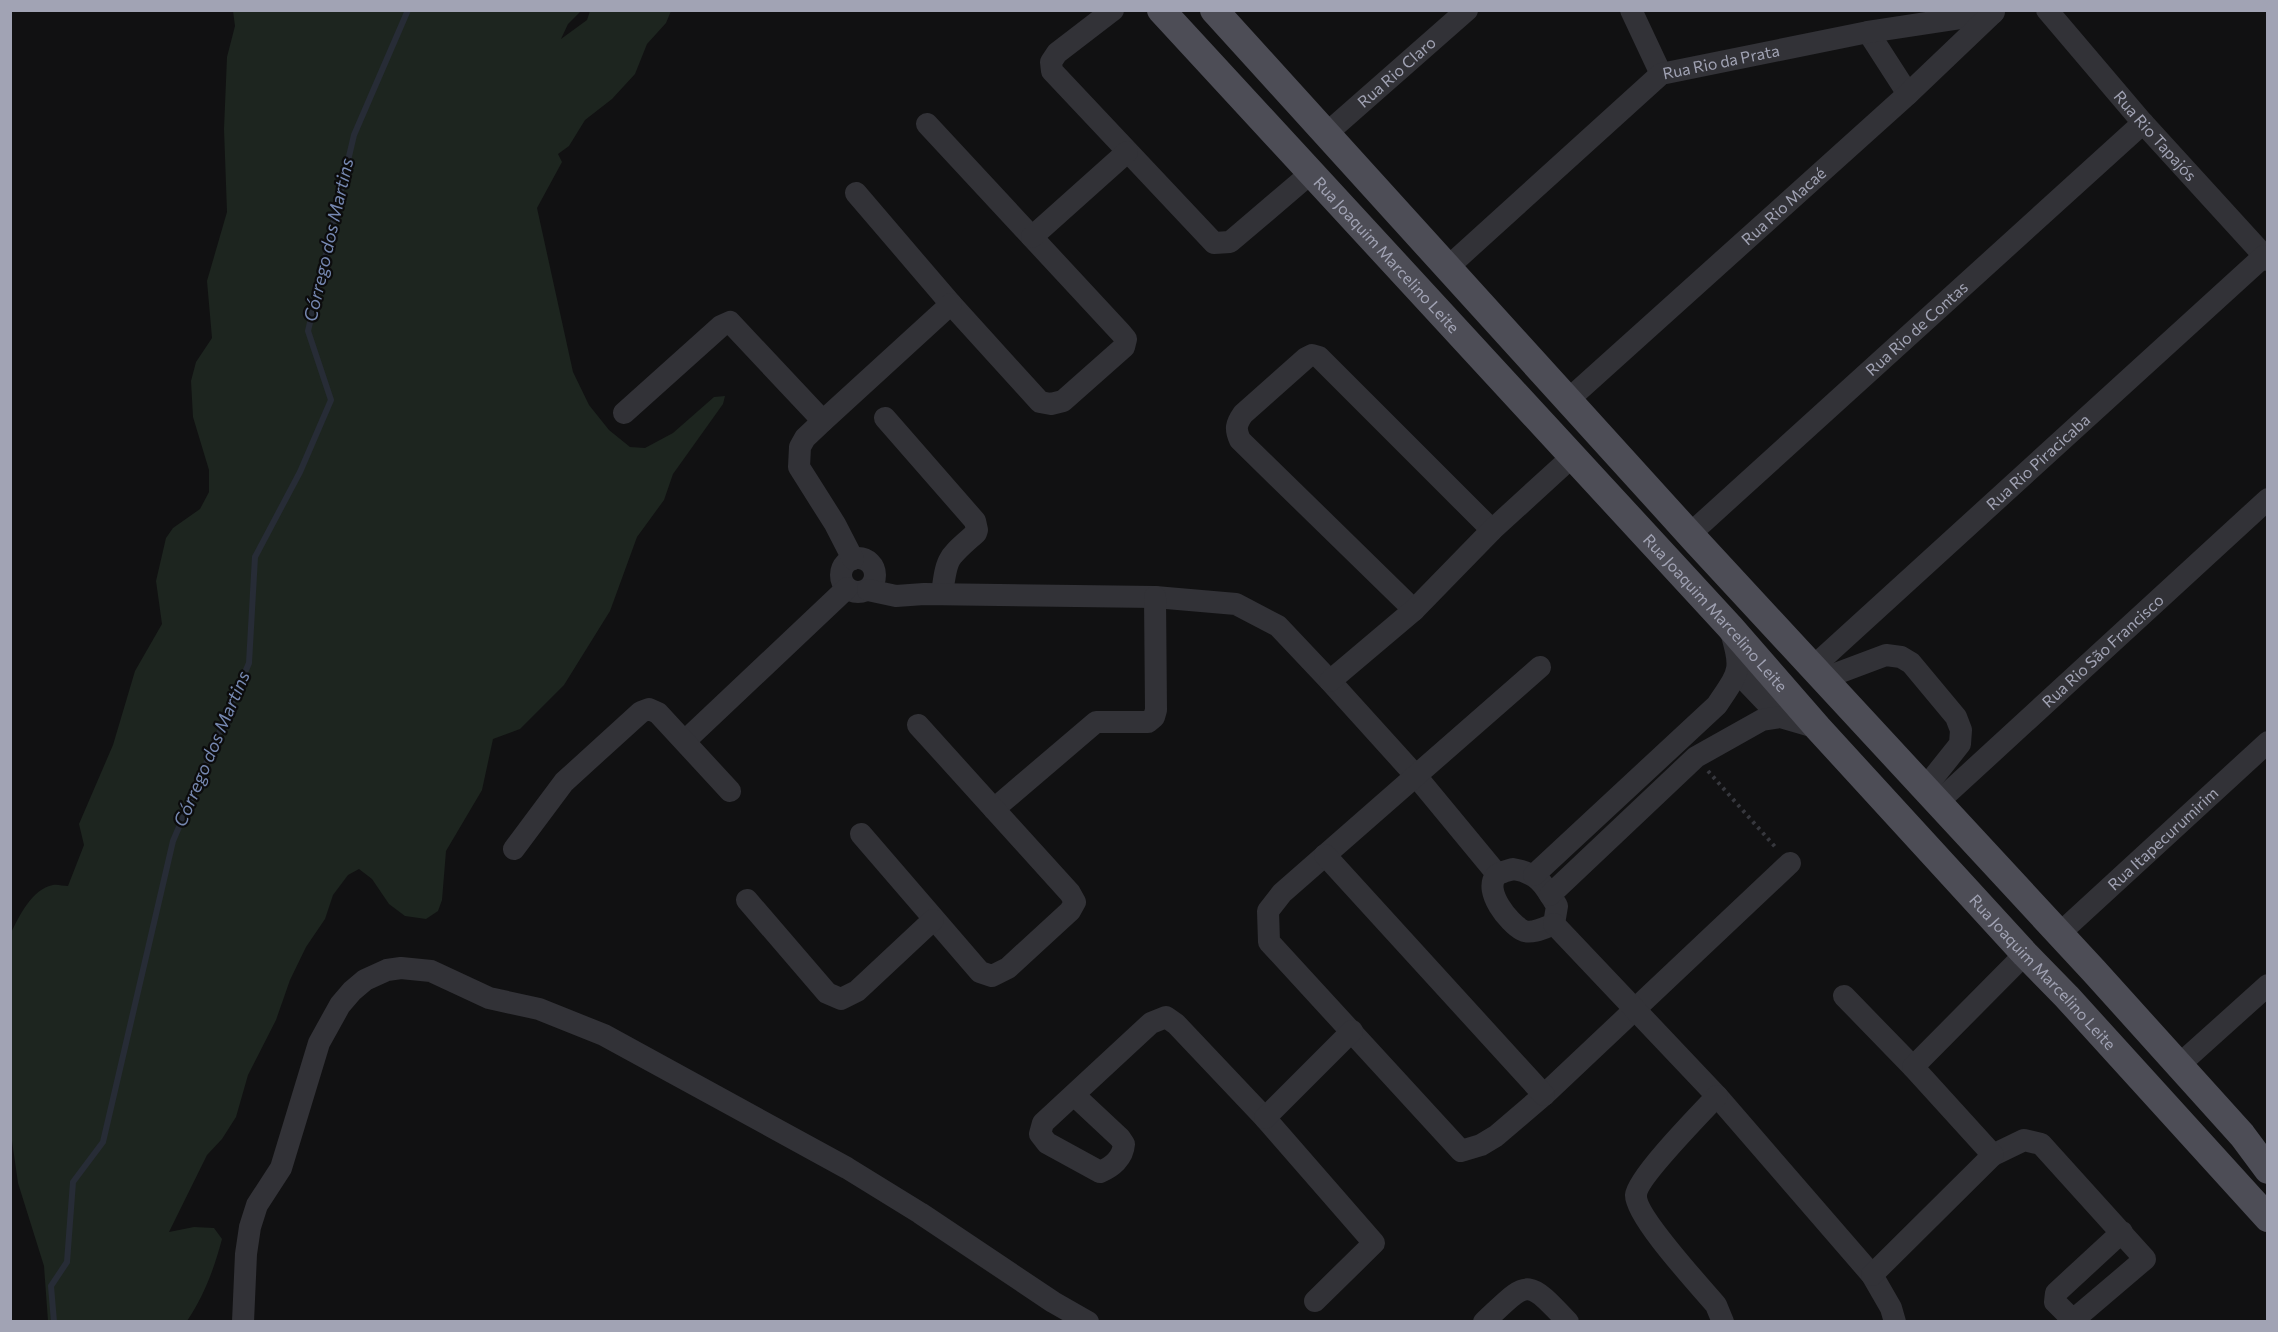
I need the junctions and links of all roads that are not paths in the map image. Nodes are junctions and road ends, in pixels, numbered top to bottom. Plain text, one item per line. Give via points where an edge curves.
1 (1113, 10) edge
2 (1161, 10) edge
3 (1214, 10) edge
4 (1467, 10) edge
5 (1632, 10) edge
6 (2048, 10) edge
7 (1995, 12) edge
8 (1868, 32) junction
9 (1661, 74) junction
10 (1908, 94) junction
11 (2143, 123) junction
12 (927, 124) dead end
13 (1326, 134) junction
14 (1127, 152) junction
15 (1357, 169) junction
16 (1320, 182) junction
17 (856, 193) dead end
18 (1392, 207) junction
19 (1364, 232) junction
20 (1032, 237) junction
21 (2266, 258) edge
22 (1447, 268) junction
23 (951, 304) junction
24 (1568, 400) junction
25 (624, 413) dead end
26 (885, 418) dead end
27 (823, 421) junction
28 (1573, 456) junction
29 (2268, 499) edge
30 (1492, 530) junction
31 (1690, 534) junction
32 (1651, 542) junction
33 (857, 575) junction
34 (933, 594) junction
35 (1155, 597) junction
36 (1414, 610) junction
37 (1730, 627) junction
38 (1786, 639) junction
39 (1540, 667) dead end
40 (1738, 673) junction
41 (1817, 674) junction
42 (1330, 681) junction
43 (1780, 717) junction
44 (918, 725) dead end
45 (1818, 728) junction
46 (685, 741) junction
47 (2268, 742) edge
48 (1416, 776) junction
49 (730, 791) dead end
50 (1931, 796) junction
51 (994, 809) junction
52 (861, 834) dead end
53 (514, 849) dead end
54 (1325, 855) junction
55 (1790, 864) road end
56 (1497, 874) junction
57 (1534, 875) junction
58 (1550, 895) junction
59 (747, 900) dead end
60 (933, 920) junction
61 (1554, 924) junction
62 (2059, 934) junction
63 (2025, 954) junction
64 (2094, 971) junction
65 (2268, 985) edge
66 (1844, 996) dead end
67 (2067, 997) junction
68 (1634, 1010) junction
69 (2146, 1029) junction
70 (1352, 1031) junction
71 (2118, 1052) junction
72 (2179, 1065) junction
73 (1913, 1067) junction
74 (1074, 1095) dead end
75 (1544, 1095) junction
76 (1717, 1096) junction
77 (1265, 1118) junction
78 (1994, 1155) junction
79 (2268, 1170) edge
80 (2268, 1218) edge
81 (2122, 1232) dead end
82 (1872, 1275) junction
83 (1315, 1301) dead end
84 (1887, 1317) edge
85 (243, 1322) edge
86 (1088, 1322) edge
87 (1484, 1322) edge
88 (1568, 1322) edge
89 (1723, 1322) edge

1 - 14 street via 1057,53 1051,62 1052,70
2 - 16 main road, Rua Joaquim Marcelino Leite
3 - 13 main road, Rua Joaquim Marcelino Leite
4 - 13 street, Rua Rio Claro
5 - 9 street
6 - 11 street, Rua Rio Tapajós
7 - 8 street, Rua Rio da Prata
7 - 10 street, Rua Rio Macaé
8 - 9 street, Rua Rio da Prata
8 - 10 street
9 - 22 street, Rua Rio da Prata
10 - 24 street, Rua Rio Macaé
11 - 21 street, Rua Rio Tapajós
11 - 31 street, Rua Rio de Contas
12 - 20 street
13 - 15 main road, Rua Joaquim Marcelino Leite
14 - 16 street via 1215,243 1230,242
14 - 20 street
15 - 16 main road via 1359,183 1347,196
15 - 18 main road, Rua Joaquim Marcelino Leite
16 - 19 main road, Rua Joaquim Marcelino Leite
17 - 23 street
18 - 19 main road via 1374,216
18 - 22 main road, Rua Joaquim Marcelino Leite
19 - 28 main road, Rua Joaquim Marcelino Leite
20 - 23 street via 1126,339 1124,347 1063,401 1040,402
21 - 41 street, Rua Rio Piracicaba
22 - 24 main road, Rua Joaquim Marcelino Leite
23 - 27 street
24 - 31 main road, Rua Joaquim Marcelino Leite
25 - 27 street via 730,322
26 - 34 street via 975,521 976,533 950,557
27 - 33 street via 800,447 799,467 835,525
28 - 30 street
28 - 32 main road, Rua Joaquim Marcelino Leite
29 - 50 street, Rua Rio São Francisco
30 - 36 street
30 - 36 street via 1319,357 1306,358 1244,414 1235,430 1240,440
31 - 38 main road, Rua Joaquim Marcelino Leite
32 - 37 main road, Rua Joaquim Marcelino Leite
32 - 38 main road via 1659,533 1669,531 1678,536 1750,617
33 - 34 street via 896,596
33 - 46 street
34 - 35 street
35 - 42 street via 1236,604 1278,626
35 - 51 street via 1154,717 1148,722 1096,722
36 - 42 street
37 - 40 street
37 - 45 main road, Rua Joaquim Marcelino Leite
38 - 41 main road, Rua Joaquim Marcelino Leite
39 - 48 street
40 - 43 street
40 - 57 street via 1717,705
41 - 50 main road, Rua Joaquim Marcelino Leite
41 - 50 street via 1886,655 1911,663 1956,717 1962,730 1960,744
42 - 48 street
43 - 45 street
43 - 58 street via 1762,720 1696,757
44 - 51 street
45 - 50 main road via 1853,742 1916,810 1930,812
45 - 63 main road, Rua Joaquim Marcelino Leite
46 - 49 street
46 - 53 street via 658,713 649,709 641,712 564,782
47 - 62 street, Rua Itapecurumirim
48 - 54 street
48 - 56 street
50 - 62 main road, Rua Joaquim Marcelino Leite
51 - 60 street via 1075,902 1008,968 992,976 980,972
52 - 60 street
54 - 70 street via 1282,893 1268,911 1269,942
54 - 75 street
55 - 68 street
56 - 57 street via 1513,869
56 - 61 street via 1492,882 1497,904 1523,930
57 - 58 street
58 - 61 street via 1557,906
59 - 60 street via 827,993 841,999 857,991
61 - 68 street
62 - 64 main road, Rua Joaquim Marcelino Leite
63 - 67 main road, Rua Joaquim Marcelino Leite
63 - 73 street
64 - 67 main road via 2087,990
64 - 69 main road, Rua Joaquim Marcelino Leite
65 - 72 street
66 - 73 street
67 - 71 main road, Rua Joaquim Marcelino Leite
68 - 75 street
68 - 76 street
69 - 71 main road via 2130,1034
69 - 72 main road, Rua Joaquim Marcelino Leite
70 - 75 street via 1461,1151 1496,1136
70 - 77 street
71 - 80 main road, Rua Joaquim Marcelino Leite
72 - 79 main road, Rua Joaquim Marcelino Leite
73 - 78 street
74 - 77 street via 1151,1023 1166,1017
76 - 82 street
76 - 89 street via 1651,1170 1636,1195 1642,1215 1716,1305
77 - 83 street via 1374,1243
78 - 81 street via 2024,1140 2041,1144
78 - 82 street
82 - 84 street
85 - 86 street via 250,1227 256,1205 281,1168 319,1043 352,991 365,980 401,968 431,971 489,998 539,1009 604,1035 847,1168
87 - 88 street via 1518,1291 1529,1288 1541,1294

